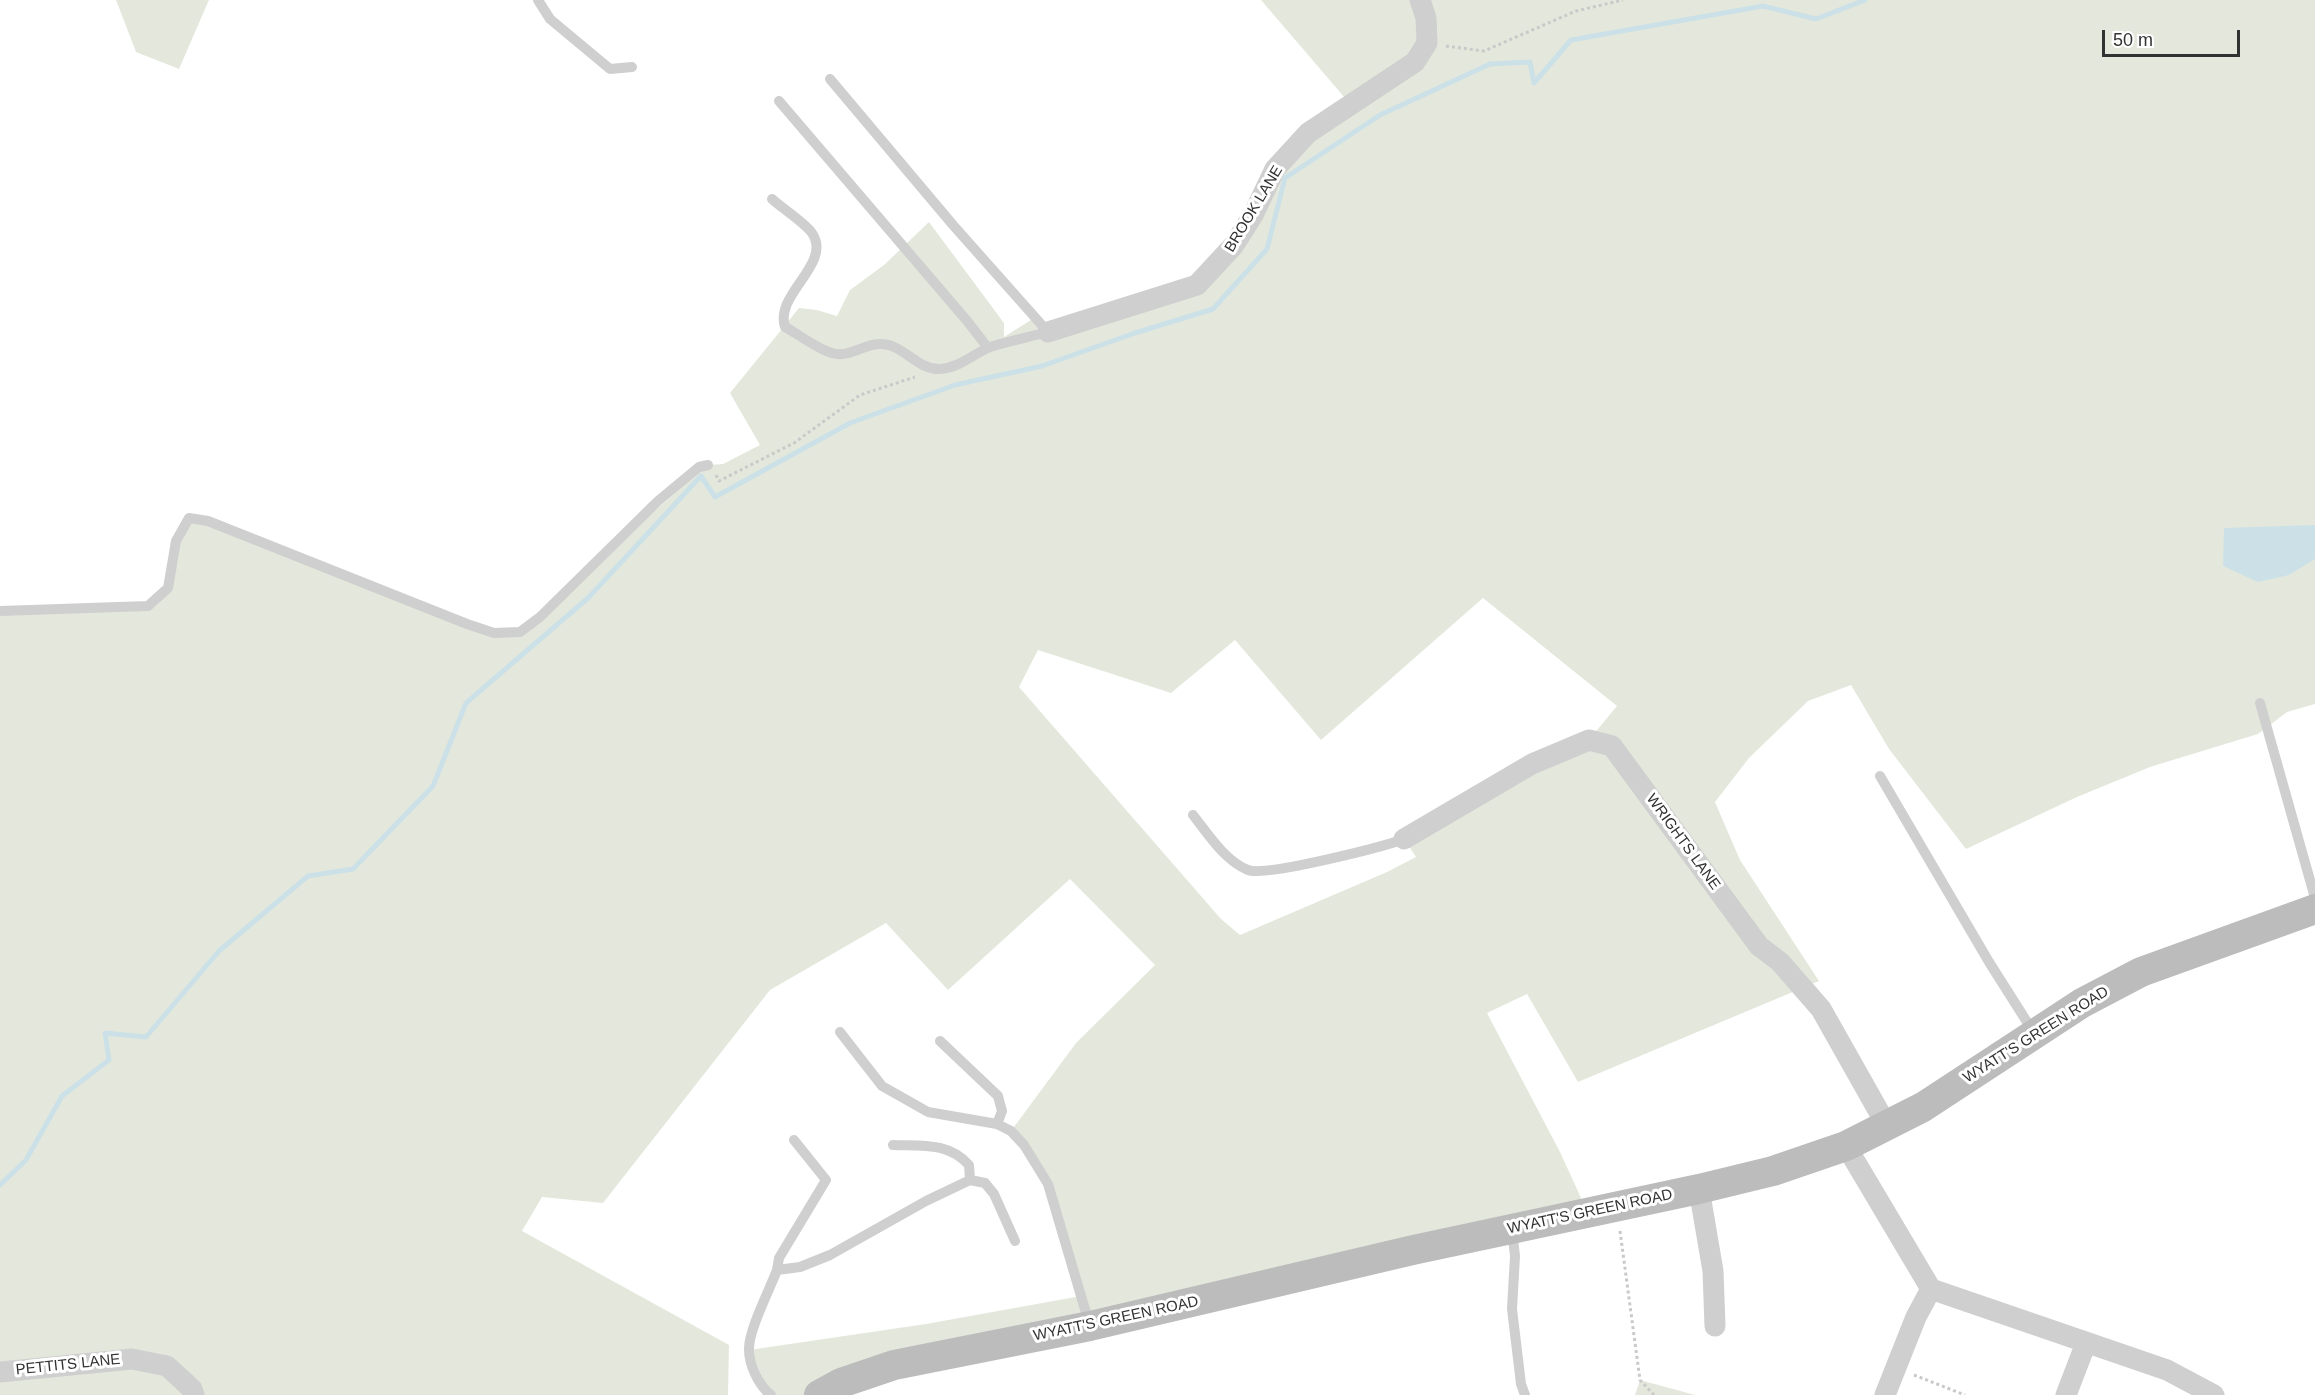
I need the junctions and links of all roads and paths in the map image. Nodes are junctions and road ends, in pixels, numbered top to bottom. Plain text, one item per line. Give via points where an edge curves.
1 (538, 0) edge
2 (1420, 0) edge
3 (1623, 0) edge
4 (1427, 44) junction
5 (632, 67) dead end
6 (830, 79) dead end
7 (779, 101) dead end
8 (772, 199) dead end
9 (1048, 332) junction
10 (988, 348) junction
11 (940, 369) junction
12 (708, 465) joint
13 (0, 611) edge
14 (2260, 704) dead end
15 (1880, 776) dead end
16 (1193, 815) dead end
17 (1404, 839) joint
18 (2315, 898) edge
19 (2315, 909) edge
20 (840, 1032) dead end
21 (2034, 1034) junction
22 (940, 1041) dead end
23 (997, 1124) junction
24 (1887, 1126) junction
25 (794, 1140) dead end
26 (893, 1144) dead end
27 (1846, 1146) junction
28 (970, 1180) junction
29 (1699, 1189) junction
30 (1613, 1206) junction
31 (1512, 1229) junction
32 (1015, 1241) dead end
33 (777, 1269) junction
34 (1931, 1289) junction
35 (1090, 1326) junction
36 (1715, 1326) dead end
37 (2086, 1343) junction
38 (1896, 1368) junction
39 (0, 1372) edge
40 (194, 1395) edge
41 (771, 1395) edge
42 (819, 1395) edge
43 (1525, 1395) edge
44 (1654, 1395) edge
45 (1885, 1395) edge
46 (1965, 1395) edge
47 (2066, 1395) edge
48 (2214, 1395) edge

1 - 5 lane via 550,19 610,69
2 - 4 street
3 - 4 path via 1576,11 1484,51
4 - 9 street, BROOK LANE via 1415,62 1308,133 1275,170 1234,245 1197,285
6 - 9 lane
7 - 10 lane
8 - 11 lane via 812,233 817,247 815,260 784,308 785,327 835,354 883,344 895,347 926,367
9 - 10 lane
10 - 11 lane via 964,362
11 - 12 path via 860,394 794,443 719,481
12 - 13 lane via 699,467 658,501 520,632 494,633 467,624 208,521 189,518 176,541 168,588 148,606
14 - 18 lane
15 - 21 lane
16 - 17 lane via 1231,860 1249,871 1274,870
17 - 24 street, WRIGHTS LANE via 1532,764 1589,740 1612,746 1759,946 1780,962 1821,1009
19 - 21 street, WYATT'S GREEN ROAD via 2141,972
20 - 23 lane via 882,1086 928,1112
21 - 24 street, WYATT'S GREEN ROAD
22 - 23 lane via 998,1095 1002,1111
23 - 35 lane via 1011,1131 1024,1145 1048,1184
24 - 27 street, WYATT'S GREEN ROAD
25 - 33 lane via 826,1180 779,1258
26 - 28 lane via 952,1150 969,1165
27 - 29 street, WYATT'S GREEN ROAD via 1773,1171
27 - 34 street
28 - 32 lane via 985,1183 994,1194
28 - 33 lane via 830,1255 800,1268
29 - 30 street, WYATT'S GREEN ROAD
29 - 36 street via 1713,1271
30 - 31 street, WYATT'S GREEN ROAD
30 - 44 path via 1640,1380
31 - 35 street, WYATT'S GREEN ROAD
31 - 43 lane via 1512,1309
33 - 41 lane via 749,1350 753,1369
34 - 37 street
34 - 38 street
35 - 42 street, WYATT'S GREEN ROAD via 894,1365
37 - 47 street
37 - 48 street via 2167,1370
38 - 45 street
38 - 46 path
39 - 40 street, PETTITS LANE via 132,1359 167,1366

